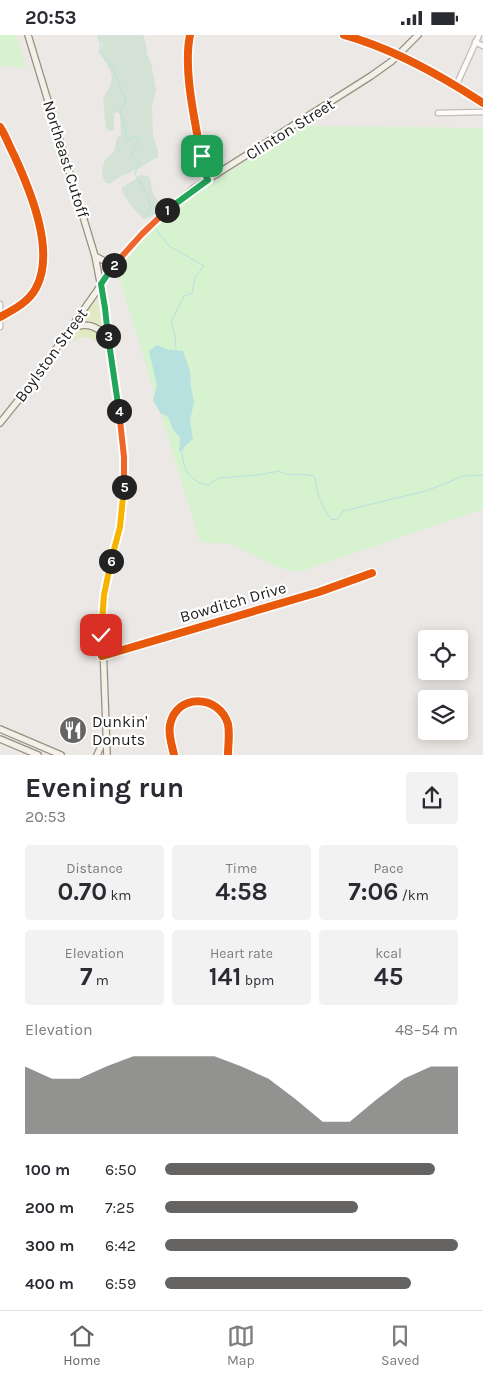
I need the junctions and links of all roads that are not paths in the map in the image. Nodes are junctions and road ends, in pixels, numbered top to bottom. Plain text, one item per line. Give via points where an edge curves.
1 (28, 35) edge
2 (190, 35) edge
3 (344, 35) edge
4 (418, 35) edge
5 (479, 35) edge
6 (475, 42) junction
7 (483, 46) edge
8 (398, 55) junction
9 (456, 86) junction
10 (483, 103) edge
11 (483, 112) edge
12 (438, 113) dead end
13 (0, 127) edge
14 (200, 144) junction
15 (216, 175) junction
16 (208, 180) junction
17 (95, 256) junction
18 (118, 261) junction
19 (101, 284) junction
20 (0, 304) edge
21 (0, 317) edge
22 (0, 327) edge
23 (70, 328) junction
24 (108, 338) junction
25 (0, 422) edge
26 (372, 573) dead end
27 (102, 656) junction
28 (0, 729) edge
29 (106, 736) junction
30 (0, 739) edge
31 (33, 743) junction
32 (30, 753) edge
33 (38, 755) edge
34 (61, 755) edge
35 (97, 755) edge
36 (107, 755) edge
37 (174, 755) edge
38 (228, 755) edge

1 - 17 main road, Northeast Cutoff
2 - 14 street via 188,69
3 - 8 street
4 - 8 main road, Clinton Street
5 - 6 street
6 - 7 street
6 - 9 street
8 - 9 street
8 - 15 main road, Clinton Street via 350,91
9 - 10 street
11 - 12 street
13 - 21 street via 29,191 43,253 41,279 34,292
14 - 15 street
14 - 16 street
15 - 16 main road, Clinton Street
16 - 18 main road, Clinton Street via 153,222
17 - 18 main road via 106,263
17 - 19 main road, Northeast Cutoff
18 - 19 main road, Boylston Street
19 - 23 main road, Boylston Street
19 - 24 main road, Northeast Cutoff
20 - 21 street
21 - 22 street
23 - 24 main road via 90,325
23 - 25 main road, Boylston Street
24 - 27 main road, Northeast Cutoff via 122,434 124,488 120,527 104,595
26 - 27 street, Bowditch Drive via 319,592
27 - 29 main road, Northeast Cutoff
28 - 31 main road
29 - 35 main road
29 - 36 main road, Northeast Cutoff
30 - 32 main road
31 - 32 street
31 - 34 main road
32 - 33 main road
37 - 38 street via 169,732 171,719 182,705 193,700 212,705 225,719

